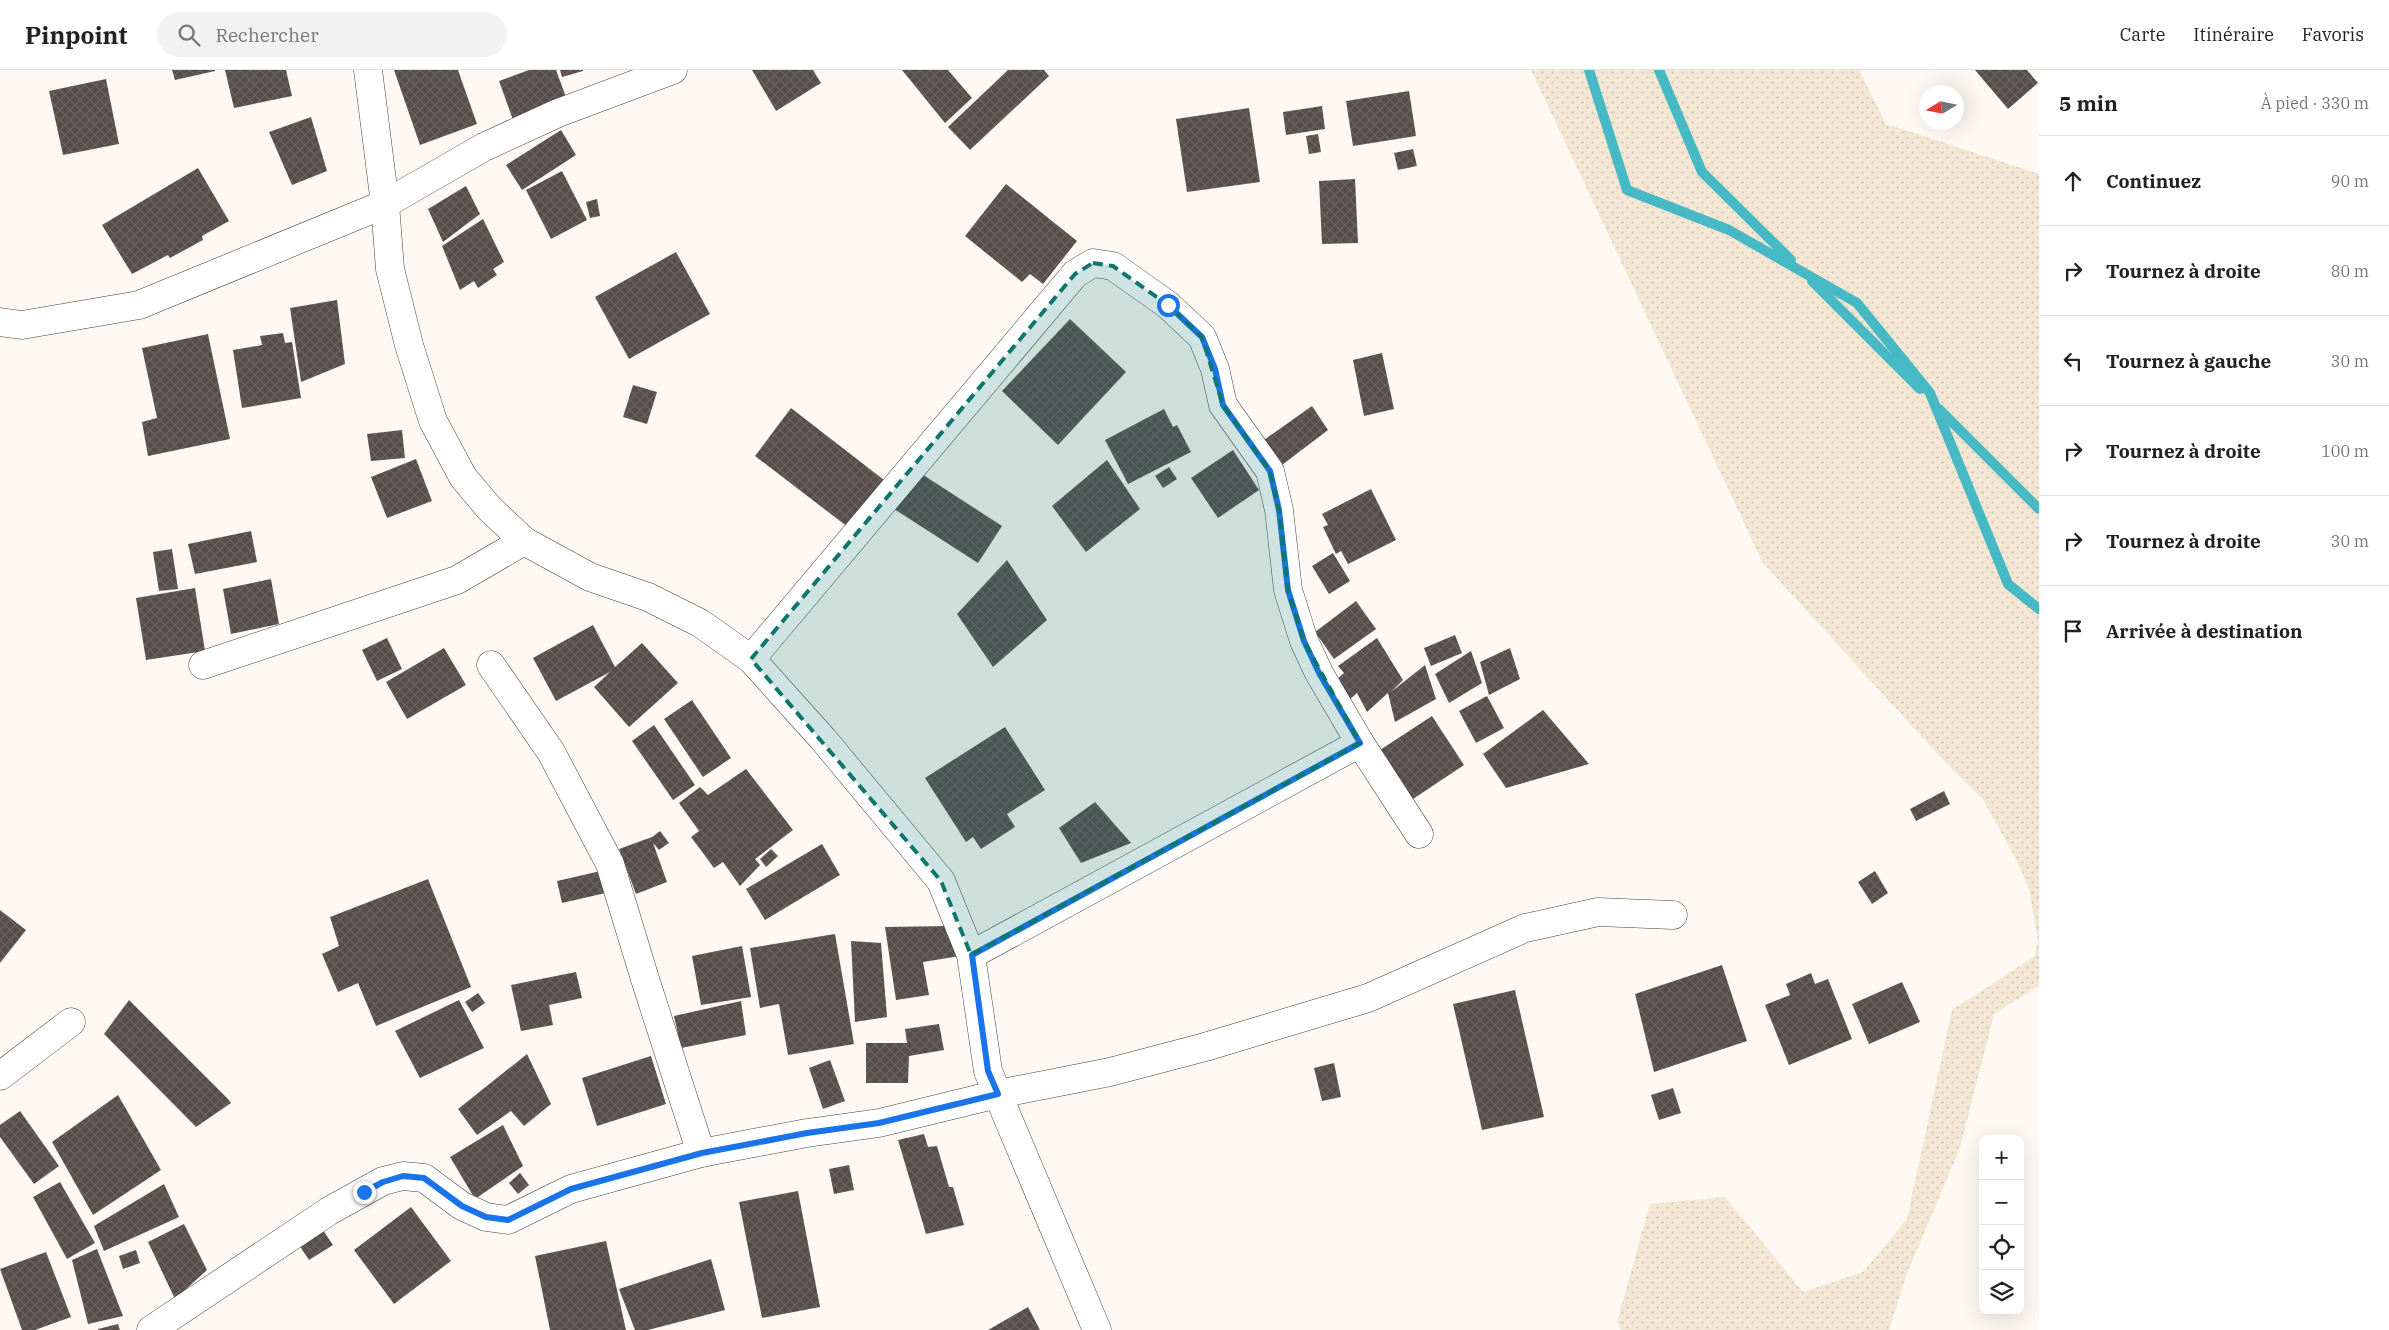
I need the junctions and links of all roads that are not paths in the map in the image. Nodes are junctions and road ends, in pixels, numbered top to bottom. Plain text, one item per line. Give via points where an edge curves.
1 (368, 70) edge
2 (673, 70) edge
3 (385, 204) junction
4 (0, 322) edge
5 (524, 541) junction
6 (751, 659) junction
7 (203, 665) dead end
8 (491, 665) dead end
9 (1360, 743) junction
10 (1419, 834) dead end
11 (1673, 915) dead end
12 (972, 955) junction
13 (71, 1022) dead end
14 (0, 1076) edge
15 (998, 1094) junction
16 (702, 1153) junction
17 (150, 1330) edge
18 (1097, 1330) edge

1 - 3 street
2 - 3 street via 558,112 484,146
3 - 4 street via 139,304 22,325
3 - 5 street via 390,269 433,421 463,477 489,508
5 - 6 street via 590,577 648,597 700,623
5 - 7 street via 457,580
6 - 9 street via 1075,274 1093,264 1113,266 1168,305 1202,337 1215,369 1223,405 1270,471 1279,510 1288,590 1304,641
6 - 12 street via 824,739 941,881
8 - 16 street via 550,752 610,864
9 - 10 street
9 - 12 street
11 - 15 street via 1598,912 1525,928 1368,998 1110,1072
12 - 15 street via 988,1071
13 - 14 street
15 - 16 street via 879,1123
15 - 18 street
16 - 17 street via 571,1189 508,1220 486,1217 462,1206 424,1178 403,1176 383,1182 321,1217

